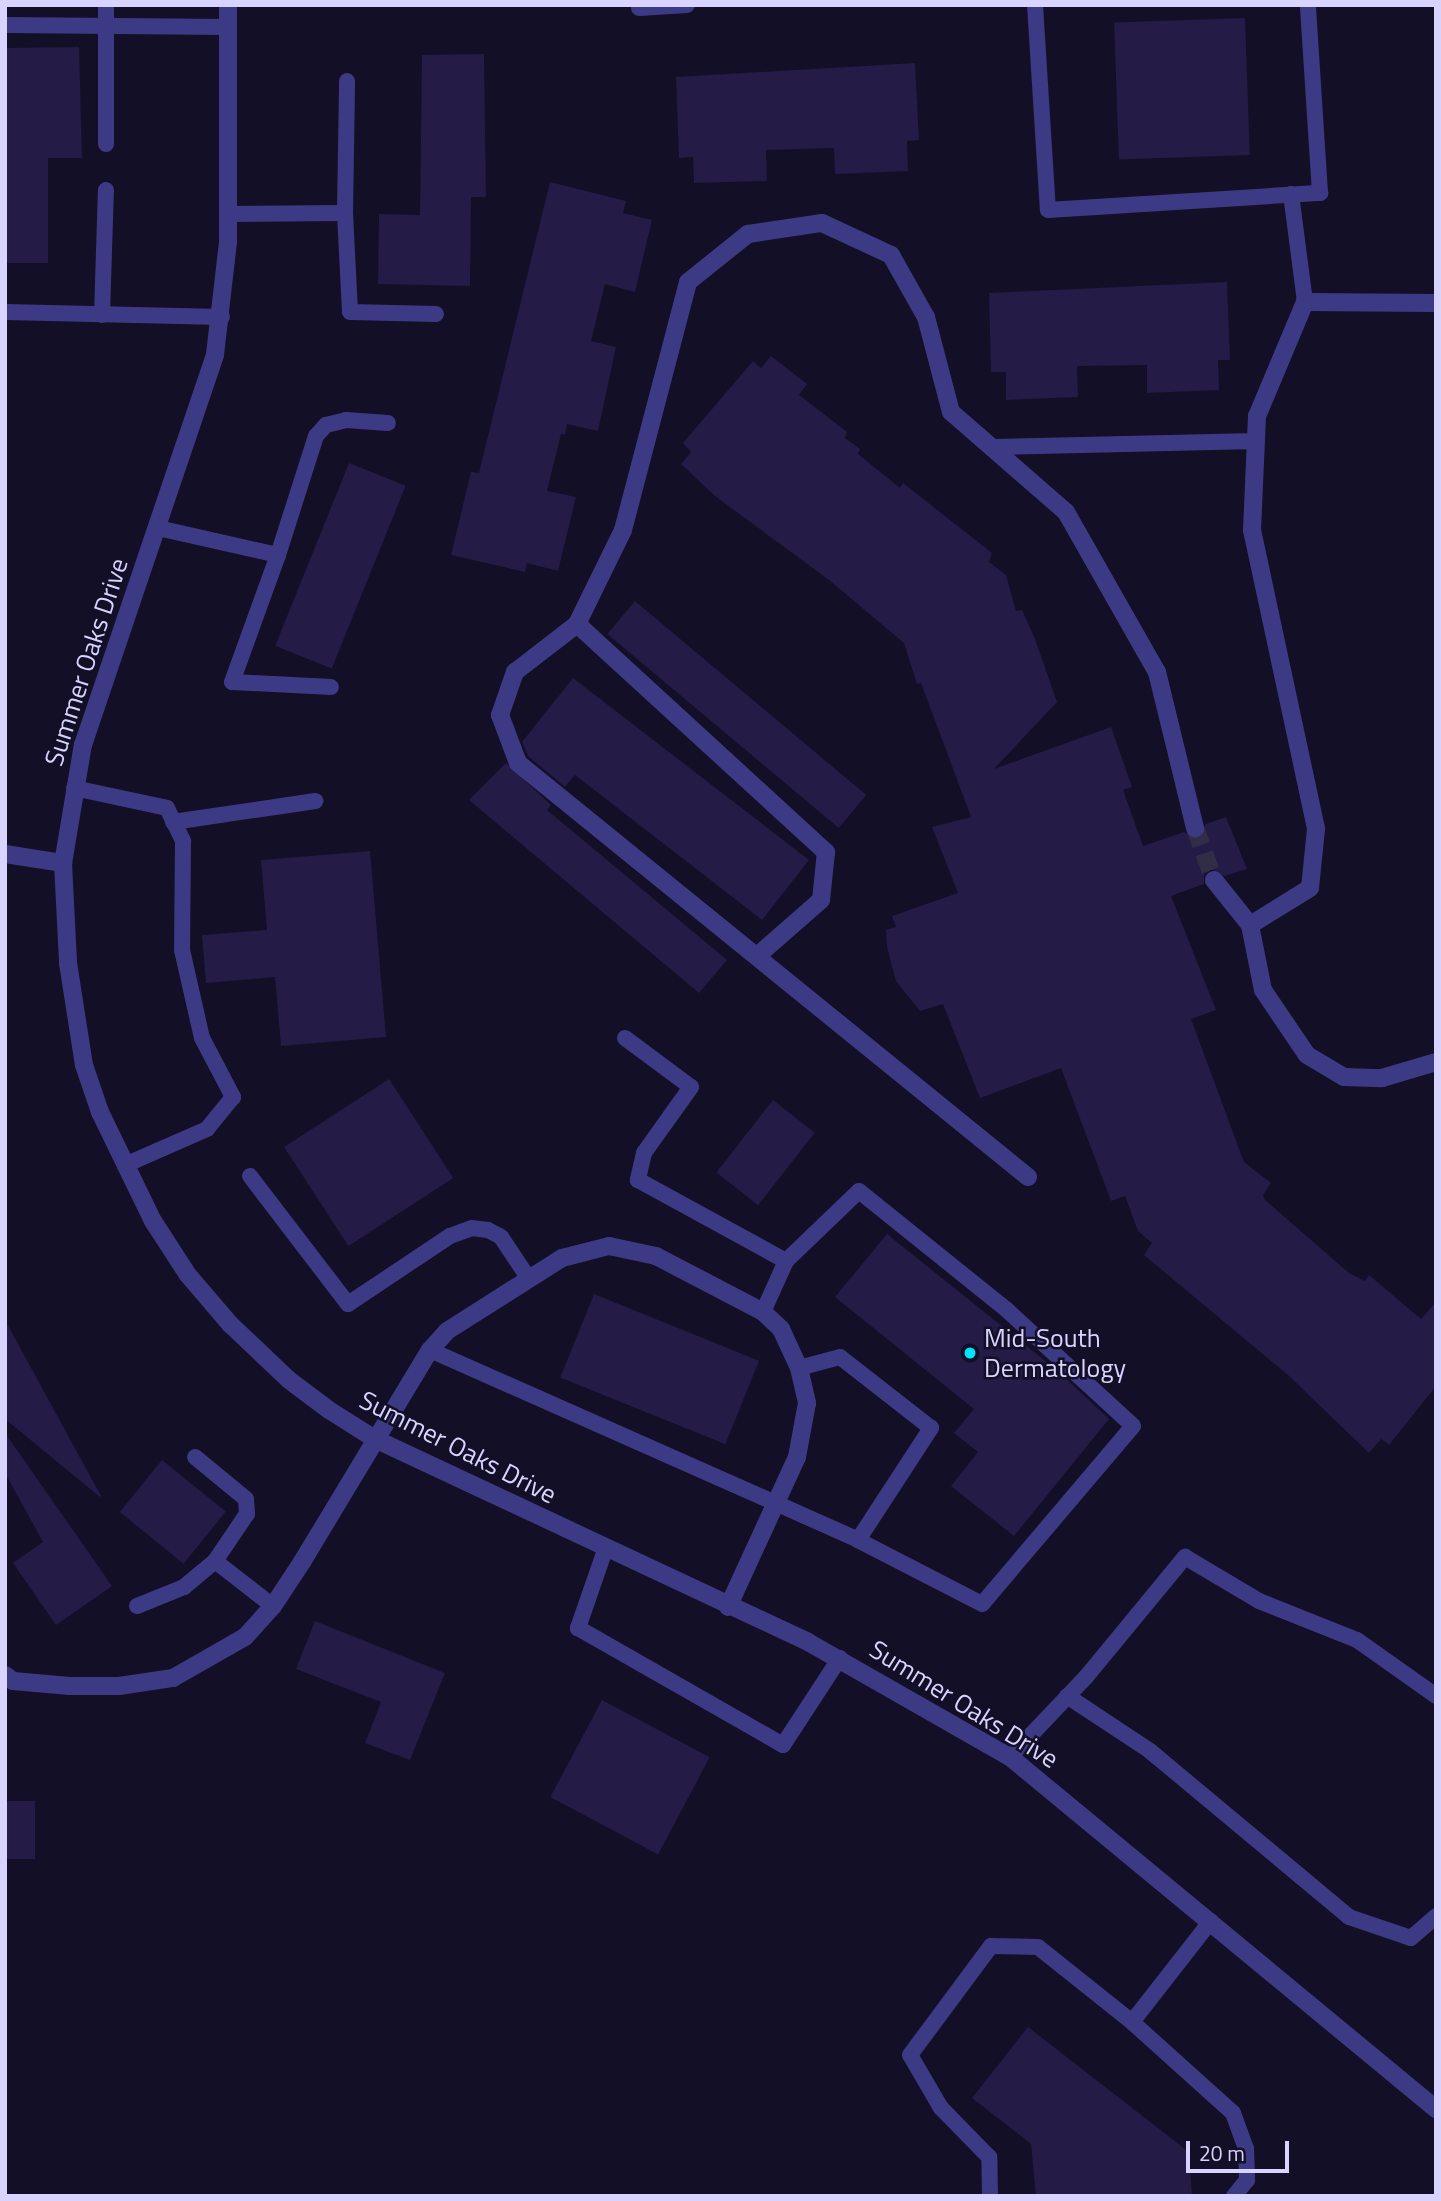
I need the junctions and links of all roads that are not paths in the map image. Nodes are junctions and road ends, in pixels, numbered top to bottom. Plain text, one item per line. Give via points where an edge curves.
1 (106, 5) edge
2 (228, 5) edge
3 (687, 5) edge
4 (1035, 5) edge
5 (1308, 5) edge
6 (639, 8) dead end
7 (5, 24) edge
8 (106, 26) junction
9 (227, 27) junction
10 (347, 81) dead end
11 (106, 144) dead end
12 (106, 190) dead end
13 (1291, 194) junction
14 (345, 213) junction
15 (228, 214) junction
16 (1305, 302) junction
17 (1436, 303) edge
18 (5, 312) edge
19 (436, 314) dead end
20 (103, 315) junction
21 (222, 317) junction
22 (388, 423) dead end
23 (1256, 441) junction
24 (992, 447) junction
25 (158, 528) junction
26 (278, 555) junction
27 (577, 624) junction
28 (331, 687) dead end
29 (74, 788) junction
30 (315, 802) dead end
31 (173, 822) junction
32 (1195, 828) tunnel mouth
33 (5, 854) edge
34 (63, 863) junction
35 (1214, 880) tunnel mouth
36 (1250, 925) junction
37 (757, 956) junction
38 (625, 1038) dead end
39 (1436, 1062) edge
40 (125, 1165) junction
41 (250, 1176) dead end
42 (1028, 1177) dead end
43 (786, 1261) junction
44 (529, 1279) junction
45 (763, 1312) junction
46 (430, 1350) junction
47 (799, 1368) junction
48 (375, 1439) junction
49 (195, 1457) dead end
50 (778, 1502) junction
51 (858, 1540) junction
52 (605, 1550) junction
53 (215, 1561) junction
54 (137, 1606) dead end
55 (274, 1606) junction
56 (728, 1607) junction
57 (840, 1658) junction
58 (5, 1675) edge
59 (1067, 1696) junction
60 (1436, 1696) edge
61 (1010, 1757) junction
62 (1436, 1916) edge
63 (1211, 1921) junction
64 (1132, 2022) junction
65 (1436, 2109) edge
66 (990, 2196) edge
67 (1234, 2196) edge

1 - 8 lane
2 - 9 street, Summer Oaks Drive
3 - 6 lane
4 - 13 lane via 1048,210
5 - 13 lane via 1320,192
7 - 8 lane
8 - 9 lane
8 - 11 lane
9 - 15 street, Summer Oaks Drive
10 - 14 lane
12 - 20 lane
13 - 16 lane
14 - 15 lane
14 - 19 lane via 350,312
15 - 21 street, Summer Oaks Drive
16 - 17 street
16 - 23 street via 1256,416
18 - 20 lane
20 - 21 lane
21 - 25 street, Summer Oaks Drive via 204,393
22 - 26 lane via 346,420 326,425 316,436
23 - 24 lane
23 - 36 street via 1252,530 1316,829 1310,888
24 - 27 street via 951,412 926,317 891,255 822,223 748,234 688,282 622,530
24 - 32 street via 1066,512 1157,672
25 - 26 lane
25 - 29 street, Summer Oaks Drive via 83,744
26 - 28 lane via 232,681
27 - 37 street via 827,852 821,900
27 - 37 street via 515,672 500,715 518,763
29 - 31 lane via 167,808
29 - 34 street, Summer Oaks Drive
30 - 31 lane
31 - 40 lane via 183,841 182,950 202,1038 233,1097 207,1129
33 - 34 street
34 - 40 street, Summer Oaks Drive via 62,905 74,1018 100,1112
35 - 36 street
36 - 39 street via 1263,990 1307,1055 1344,1077 1382,1078
37 - 42 street
38 - 43 lane via 691,1087 644,1153 638,1180
40 - 48 street, Summer Oaks Drive via 188,1275 230,1324 289,1380
41 - 44 lane via 348,1304 450,1236 472,1228 500,1237
43 - 45 lane
43 - 51 lane via 859,1191 1007,1311 1133,1426 982,1604
44 - 45 street via 562,1258 588,1249 636,1250
44 - 46 street via 447,1331
45 - 47 street via 781,1329
46 - 48 street
46 - 50 lane
47 - 50 street via 807,1404 805,1430
47 - 51 lane via 840,1357 931,1427
48 - 52 street, Summer Oaks Drive
48 - 55 street
49 - 53 lane via 246,1499 247,1514
50 - 51 lane
50 - 56 street
52 - 56 street, Summer Oaks Drive
52 - 57 lane via 578,1628 783,1745
53 - 54 lane via 184,1587
53 - 55 lane
55 - 58 street via 245,1637 173,1678 119,1686 71,1686 13,1681
56 - 57 street, Summer Oaks Drive
57 - 61 street, Summer Oaks Drive
59 - 60 lane via 1185,1557 1259,1601 1357,1640
59 - 61 lane
59 - 62 lane via 1150,1751 1349,1917 1410,1938
61 - 63 street, Summer Oaks Drive
63 - 64 lane
63 - 65 street, Summer Oaks Drive
64 - 66 lane via 1038,1948 991,1946 910,2055 942,2108 989,2157
64 - 67 lane via 1233,2113 1246,2148 1247,2180

